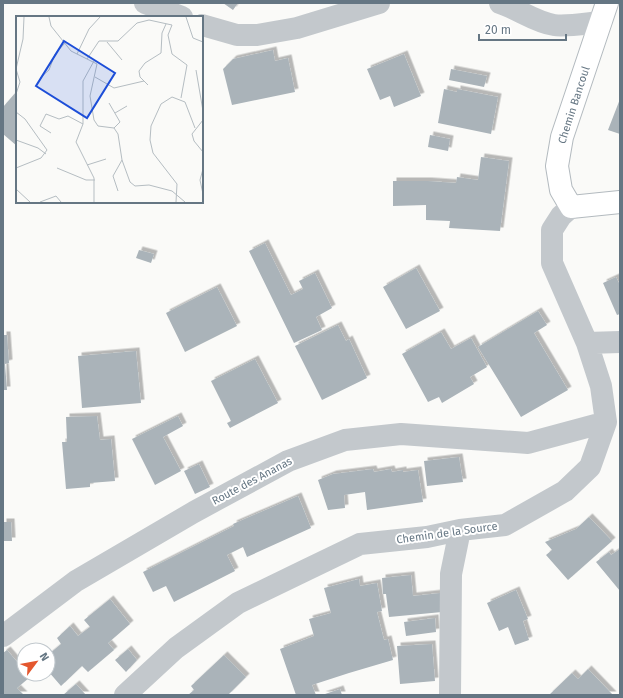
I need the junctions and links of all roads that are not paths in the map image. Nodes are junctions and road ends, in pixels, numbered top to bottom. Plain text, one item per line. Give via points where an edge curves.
1 (145, 3) edge
2 (379, 3) edge
3 (500, 3) edge
4 (604, 13) edge
5 (179, 16) edge
6 (203, 25) edge
7 (620, 202) edge
8 (571, 207) junction
9 (620, 342) edge
10 (587, 343) junction
11 (606, 422) junction
12 (460, 530) junction
13 (3, 636) edge
14 (125, 695) edge
15 (450, 695) edge

1 - 5 street
2 - 6 street via 297,28 257,35 237,35
3 - 4 street via 529,17 555,25
4 - 8 main road, Chemin Bancoul via 562,137 558,159 561,190
7 - 8 main road
8 - 10 street, Chemin de la Source via 552,230 552,263
9 - 10 street
10 - 11 street, Chemin de la Source via 601,386
11 - 12 street, Chemin de la Source via 590,467 565,491 505,525
11 - 13 street, Route des Ananas via 528,443 401,434 345,440 288,461 194,512 76,581
12 - 14 street, Chemin de la Source via 427,538 360,544 238,603 176,648
12 - 15 street via 451,574

